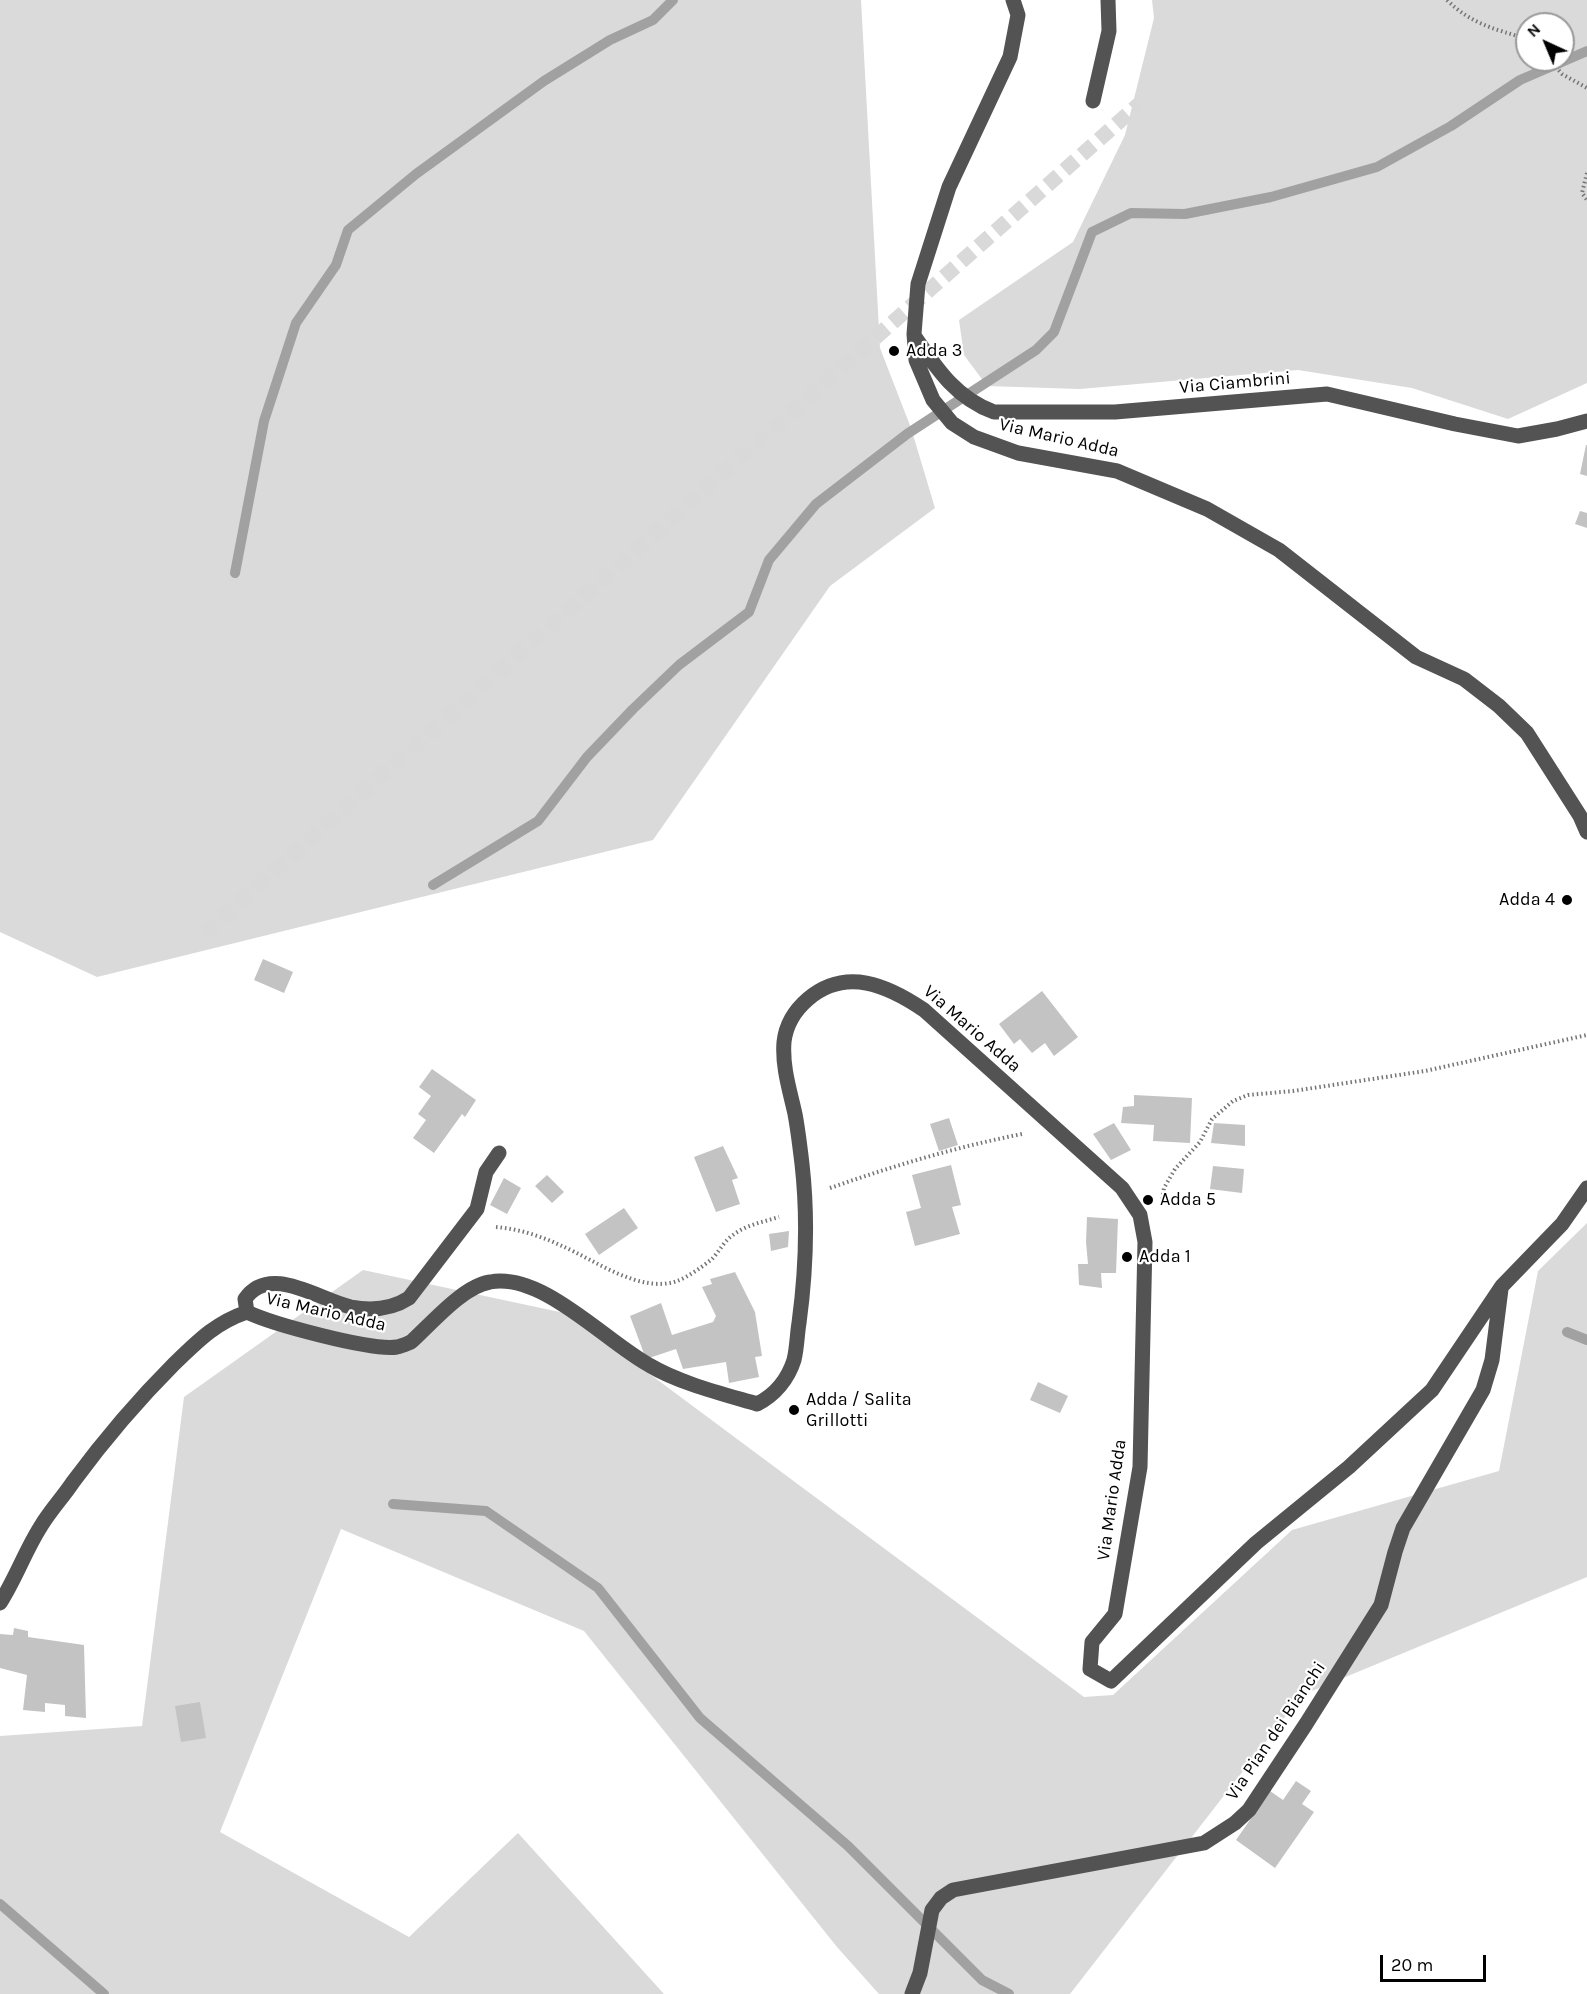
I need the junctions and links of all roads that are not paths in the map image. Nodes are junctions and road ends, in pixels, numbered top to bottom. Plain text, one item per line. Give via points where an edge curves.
1 (1013, 0) edge
2 (1108, 0) edge
3 (1093, 101) dead end
4 (914, 334) junction
5 (1587, 421) edge
6 (1587, 832) edge
7 (499, 1153) dead end
8 (1587, 1188) edge
9 (1502, 1286) junction
10 (248, 1312) junction
11 (0, 1603) edge
12 (912, 1994) edge

1 - 4 street, Via Mario Adda via 1018,15 1010,57 949,187 918,284
2 - 3 street via 1109,31
4 - 5 street, Via Ciambrini via 955,388 977,406 994,412 1115,412 1327,394 1518,436
4 - 6 street, Via Mario Adda via 916,360 933,400 952,423 974,437 1018,453 1117,471 1208,509 1279,550 1416,657 1464,679 1527,733
7 - 10 street, Via Mario Adda via 486,1172 477,1209 409,1298 398,1305 352,1307 276,1283 252,1289 245,1299
8 - 9 street, Via Mario Adda via 1562,1224
9 - 10 street, Via Mario Adda via 1432,1390 1349,1467 1256,1543 1111,1682 1090,1670 1092,1642 1115,1614 1140,1467 1144,1232 1140,1215 1122,1188 924,1010 885,988 851,981 817,991 792,1015 786,1029 784,1066 796,1122 805,1200 805,1279 794,1360 781,1386 769,1398 757,1404 648,1365 551,1297 517,1282 488,1282 472,1289 411,1342 398,1347 338,1338 268,1321
9 - 12 street, Via Pian dei Bianchi via 1492,1360 1483,1390 1403,1528 1381,1605 1249,1810 1204,1843 953,1890 932,1910
10 - 11 street via 207,1332 105,1439 42,1523

